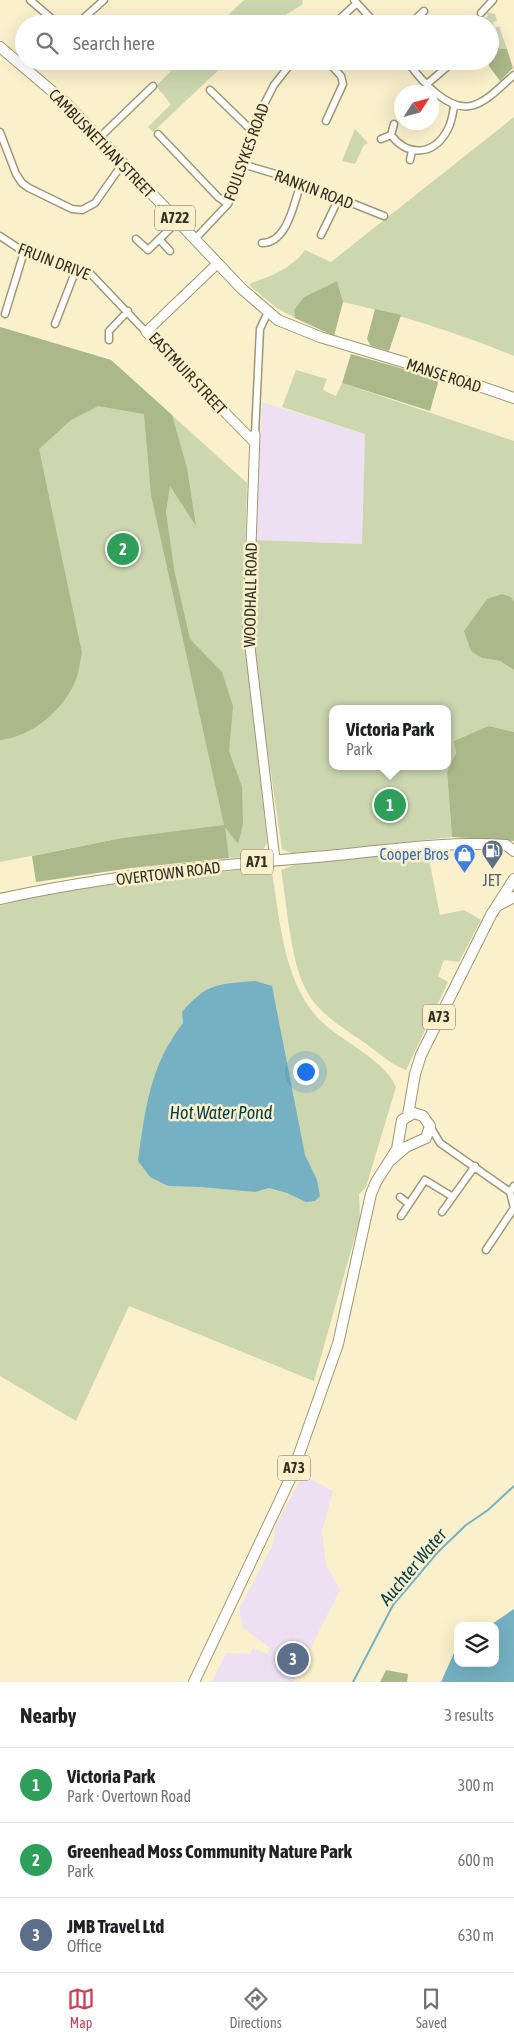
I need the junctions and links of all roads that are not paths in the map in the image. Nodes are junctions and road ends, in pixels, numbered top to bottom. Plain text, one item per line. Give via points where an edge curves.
1 (30, 0) edge
2 (104, 0) edge
3 (493, 0) edge
4 (356, 2) edge
5 (424, 11) dead end
6 (481, 13) dead end
7 (48, 15) edge
8 (87, 15) edge
9 (343, 15) edge
10 (368, 15) edge
11 (420, 15) edge
12 (0, 47) edge
13 (15, 59) edge
14 (28, 70) edge
15 (286, 70) edge
16 (335, 70) edge
17 (415, 70) edge
18 (443, 70) edge
19 (514, 75) edge
20 (427, 84) junction
21 (153, 86) dead end
22 (210, 90) dead end
23 (454, 106) junction
24 (326, 121) dead end
25 (394, 124) dead end
26 (251, 130) junction
27 (0, 132) edge
28 (158, 134) dead end
29 (391, 135) junction
30 (99, 138) junction
31 (381, 139) dead end
32 (412, 151) junction
33 (410, 160) dead end
34 (122, 163) junction
35 (242, 164) junction
36 (300, 183) junction
37 (339, 198) junction
38 (228, 204) junction
39 (384, 216) dead end
40 (178, 221) junction
41 (321, 235) dead end
42 (0, 236) edge
43 (136, 239) dead end
44 (159, 239) junction
45 (195, 239) junction
46 (262, 243) dead end
47 (170, 251) dead end
48 (24, 252) junction
49 (218, 263) junction
50 (77, 267) junction
51 (128, 311) junction
52 (268, 312) junction
53 (4, 314) dead end
54 (55, 324) dead end
55 (146, 332) junction
56 (109, 340) dead end
57 (373, 352) joint
58 (514, 398) edge
59 (254, 438) junction
60 (514, 851) edge
61 (275, 860) junction
62 (514, 879) edge
63 (514, 897) edge
64 (0, 899) edge
65 (496, 906) junction
66 (413, 1088) junction
67 (419, 1114) junction
68 (408, 1115) junction
69 (430, 1126) junction
70 (401, 1132) junction
71 (418, 1142) junction
72 (440, 1142) junction
73 (391, 1160) junction
74 (475, 1166) junction
75 (514, 1186) edge
76 (510, 1192) junction
77 (400, 1196) dead end
78 (453, 1197) junction
79 (409, 1204) junction
80 (514, 1208) edge
81 (442, 1212) dead end
82 (402, 1216) dead end
83 (486, 1250) dead end
84 (194, 1682) edge

1 - 7 street
2 - 8 street
3 - 6 street
4 - 9 street
4 - 10 street
5 - 11 street
12 - 13 main road, CAMBUSNETHAN STREET / A722
14 - 30 main road, CAMBUSNETHAN STREET / A722
15 - 26 street, FOULSYKES ROAD via 274,85
16 - 24 street via 343,84
17 - 20 street
18 - 20 street
19 - 23 street via 480,103 468,107
20 - 23 street
21 - 30 street
22 - 26 street
23 - 32 street via 448,129 442,137 422,151
25 - 29 street
26 - 35 street, FOULSYKES ROAD
27 - 34 street via 22,183 72,209 82,210 95,203
28 - 38 street
29 - 31 street
29 - 32 street
30 - 34 main road, CAMBUSNETHAN STREET / A722
32 - 33 street
34 - 40 main road, CAMBUSNETHAN STREET / A722
35 - 36 street, RANKIN ROAD
35 - 38 street, FOULSYKES ROAD
36 - 37 street, RANKIN ROAD
36 - 46 street via 284,230 271,242
37 - 39 street, RANKIN ROAD
37 - 41 street
38 - 45 street, FOULSYKES ROAD
40 - 44 street
40 - 45 main road, CAMBUSNETHAN STREET / A722
42 - 48 street, FRUIN DRIVE
43 - 44 street via 148,250
44 - 47 street
45 - 49 main road, CAMBUSNETHAN STREET / A722
48 - 50 street, FRUIN DRIVE
48 - 53 street
49 - 52 main road, CAMBUSNETHAN STREET / A722
49 - 55 street, EASTMUIR STREET
50 - 51 street, FRUIN DRIVE via 94,275
50 - 54 street
51 - 55 street, FRUIN DRIVE
51 - 56 street via 109,331
52 - 57 main road, CAMBUSNETHAN STREET / A722 via 298,330
52 - 59 street, WOODHALL ROAD via 260,329
55 - 59 street, EASTMUIR STREET
57 - 58 main road, MANSE ROAD / A722
59 - 61 street, WOODHALL ROAD via 248,630
60 - 61 main road, OVERTOWN ROAD / A71 via 506,845 440,844
61 - 64 main road, OVERTOWN ROAD / A71 via 137,875
62 - 65 main road, A73
63 - 65 main road
65 - 66 main road, A73 via 421,1055
66 - 67 main road
66 - 68 main road
67 - 68 main road
67 - 69 main road
68 - 70 main road via 401,1124
69 - 71 main road via 429,1134
69 - 72 street
70 - 71 main road via 408,1141
70 - 73 main road
71 - 72 street
71 - 73 main road
72 - 74 street
73 - 84 main road, A73 via 376,1182 338,1344 290,1477
74 - 76 street
74 - 78 street
75 - 76 street
76 - 80 street
77 - 79 street
78 - 79 street via 426,1180
78 - 81 street
79 - 82 street
80 - 83 street

